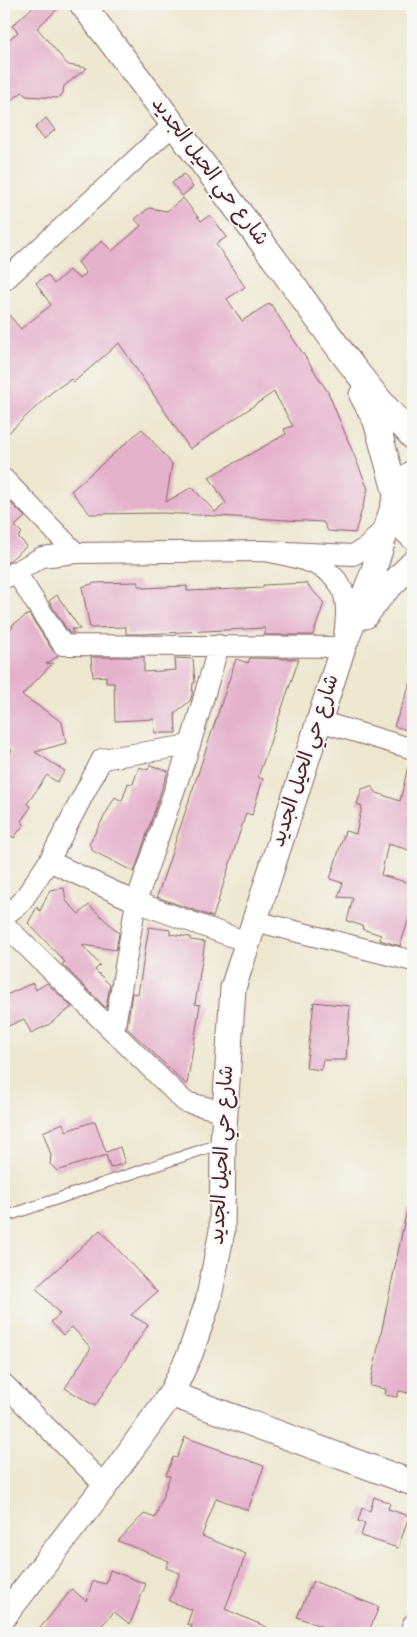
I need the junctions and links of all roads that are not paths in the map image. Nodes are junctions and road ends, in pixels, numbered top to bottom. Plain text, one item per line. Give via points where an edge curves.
1 (82, 4) edge
2 (174, 124) junction
3 (4, 281) edge
4 (335, 342) junction
5 (413, 438) edge
6 (413, 472) edge
7 (4, 479) edge
8 (395, 497) junction
9 (388, 525) junction
10 (413, 538) edge
11 (265, 551) junction
12 (76, 553) junction
13 (413, 563) edge
14 (10, 575) edge
15 (219, 645) junction
16 (343, 646) junction
17 (319, 721) junction
18 (190, 745) junction
19 (413, 749) edge
20 (49, 861) junction
21 (136, 902) junction
22 (4, 916) edge
23 (4, 924) edge
24 (251, 932) junction
25 (413, 961) edge
26 (114, 1032) junction
27 (226, 1112) junction
28 (222, 1143) junction
29 (4, 1217) edge
30 (4, 1384) edge
31 (171, 1394) junction
32 (413, 1483) edge
33 (106, 1486) junction
34 (4, 1616) edge
35 (413, 1624) edge
36 (410, 1633) edge

1 - 2 street, شارع حي الحيل الجديد
2 - 3 street
2 - 4 street, شارع حي الحيل الجديد
4 - 5 street via 390,414
4 - 8 street via 376,421
6 - 8 street via 401,484
7 - 12 street
8 - 9 street
8 - 10 street via 398,522
9 - 11 street via 367,547 353,555
9 - 16 street via 364,600
11 - 12 street
11 - 16 street via 309,560 335,579 346,600
12 - 14 street via 42,557
13 - 16 street via 384,593
14 - 15 street via 63,645
15 - 16 street
15 - 18 street
16 - 17 street, شارع حي الحيل الجديد
17 - 19 street
17 - 24 street, شارع حي الحيل الجديد
18 - 20 street via 102,759
18 - 21 street
20 - 21 street
20 - 22 street via 21,903
21 - 24 street
21 - 26 street
23 - 26 street
24 - 25 street
24 - 27 street, شارع حي الحيل الجديد via 233,988
26 - 27 street via 185,1102
27 - 28 street, شارع حي الحيل الجديد
28 - 29 lane
28 - 31 street, شارع حي الحيل الجديد via 222,1231 208,1302 190,1354
30 - 33 street
31 - 32 street
31 - 33 street, شارع حي الحيل الجديد
33 - 34 street, شارع حي الحيل الجديد
35 - 36 street

